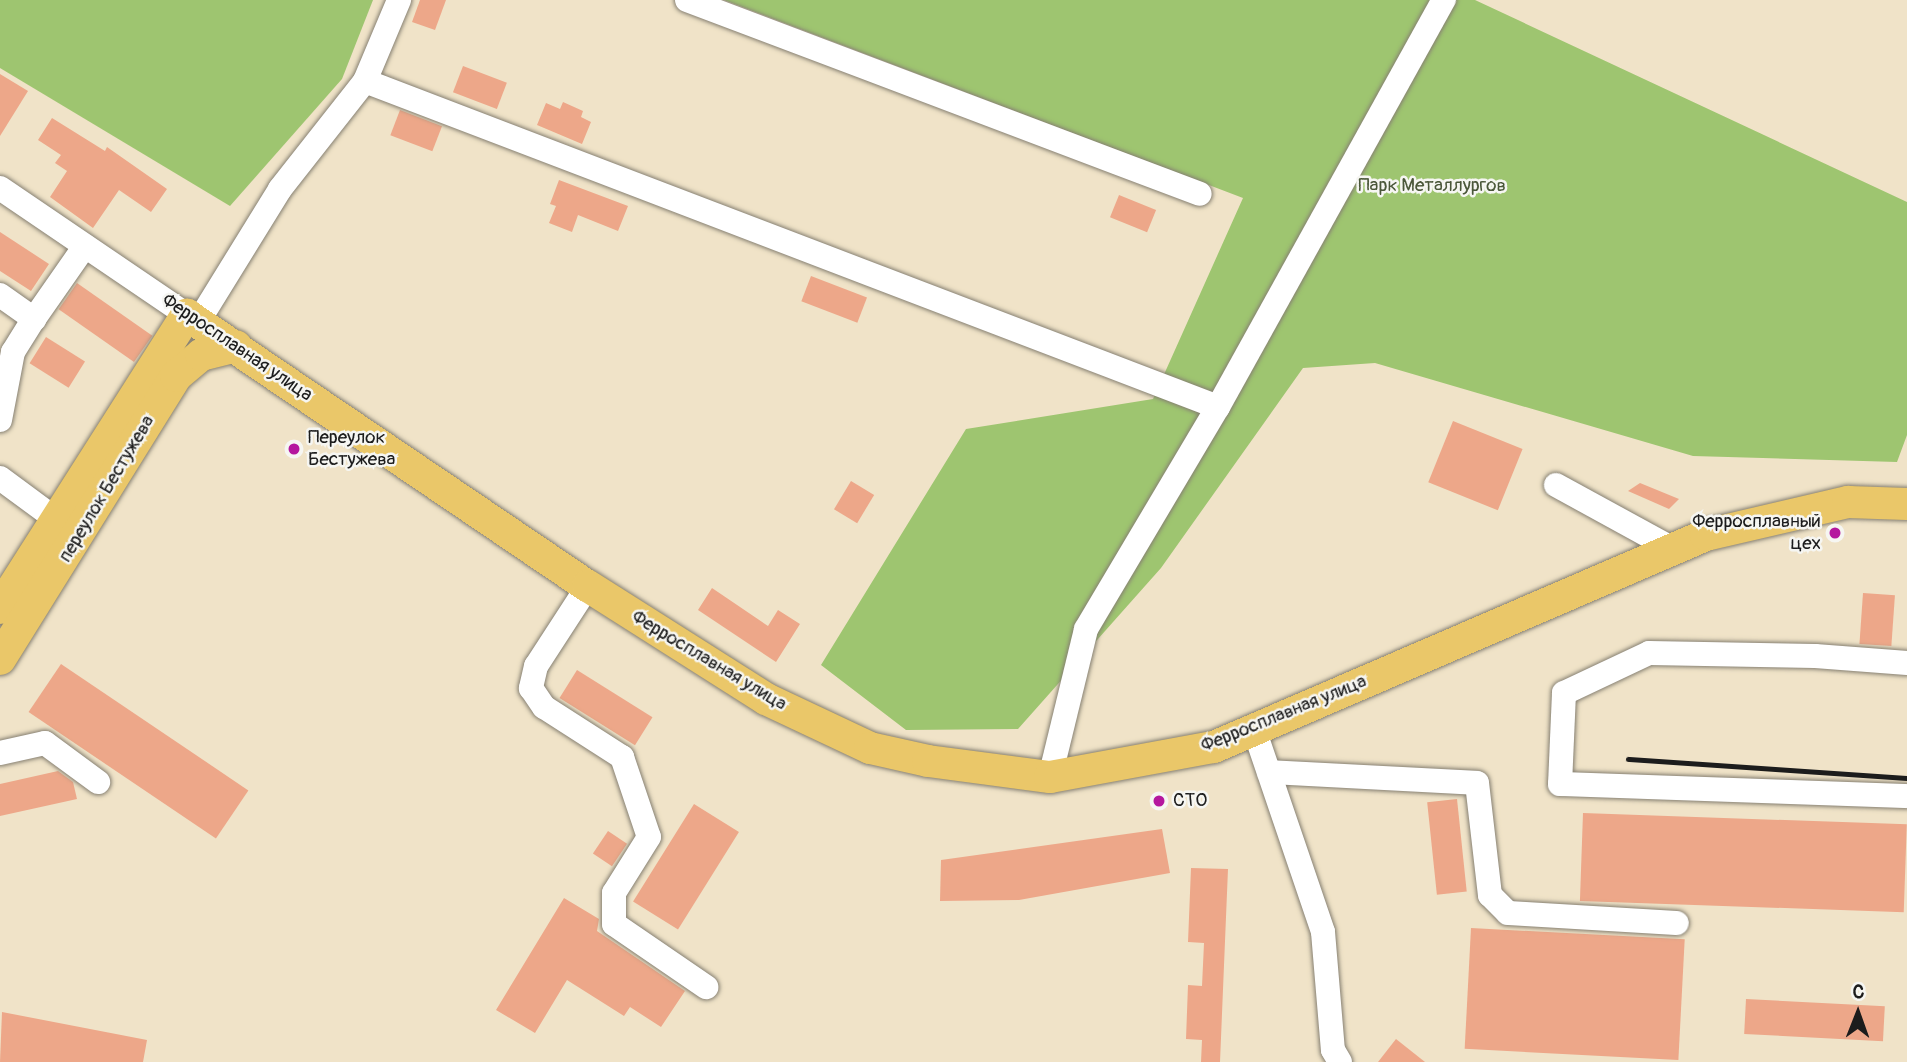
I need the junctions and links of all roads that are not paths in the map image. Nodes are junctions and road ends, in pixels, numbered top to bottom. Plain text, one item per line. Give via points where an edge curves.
1 (400, 0) edge
2 (687, 0) edge
3 (1444, 0) edge
4 (365, 81) junction
5 (0, 188) edge
6 (1200, 194) dead end
7 (85, 246) junction
8 (0, 295) edge
9 (193, 318) junction
10 (34, 319) junction
11 (236, 346) junction
12 (1218, 407) junction
13 (0, 420) edge
14 (0, 478) edge
15 (1556, 485) dead end
16 (1907, 504) edge
17 (57, 520) junction
18 (1673, 549) junction
19 (588, 586) junction
20 (0, 608) edge
21 (0, 659) edge
22 (1907, 663) edge
23 (1254, 729) junction
24 (0, 753) edge
25 (1269, 772) junction
26 (1051, 777) junction
27 (99, 782) dead end
28 (1907, 796) edge
29 (1678, 923) dead end
30 (706, 987) dead end
31 (1332, 1058) edge

1 - 4 street
2 - 6 street
3 - 12 street
4 - 9 street via 280,189
4 - 12 street
5 - 7 street, Ферросплавная улица
7 - 9 street, Ферросплавная улица
7 - 10 street
8 - 10 street
9 - 11 main road, Ферросплавная улица
9 - 17 main road, переулок Бестужева
10 - 13 street via 13,352
11 - 19 main road, Ферросплавная улица
11 - 21 main road, переулок Бестужева via 201,355 176,376
12 - 26 street via 1086,629
14 - 17 street
15 - 18 street
16 - 18 main road, Ферросплавная улица via 1847,502 1706,534
17 - 20 main road, переулок Бестужева
18 - 23 main road, Ферросплавная улица
19 - 26 main road, Ферросплавная улица via 766,699 870,748 928,761
19 - 30 street via 536,666 531,688 544,707 622,757 649,837 614,893 614,924
22 - 28 street via 1649,653 1564,693 1560,784
23 - 25 street
23 - 26 main road, Ферросплавная улица via 1214,747
24 - 27 street via 45,743
25 - 29 street via 1477,783 1490,895 1508,913
25 - 31 street via 1323,932

